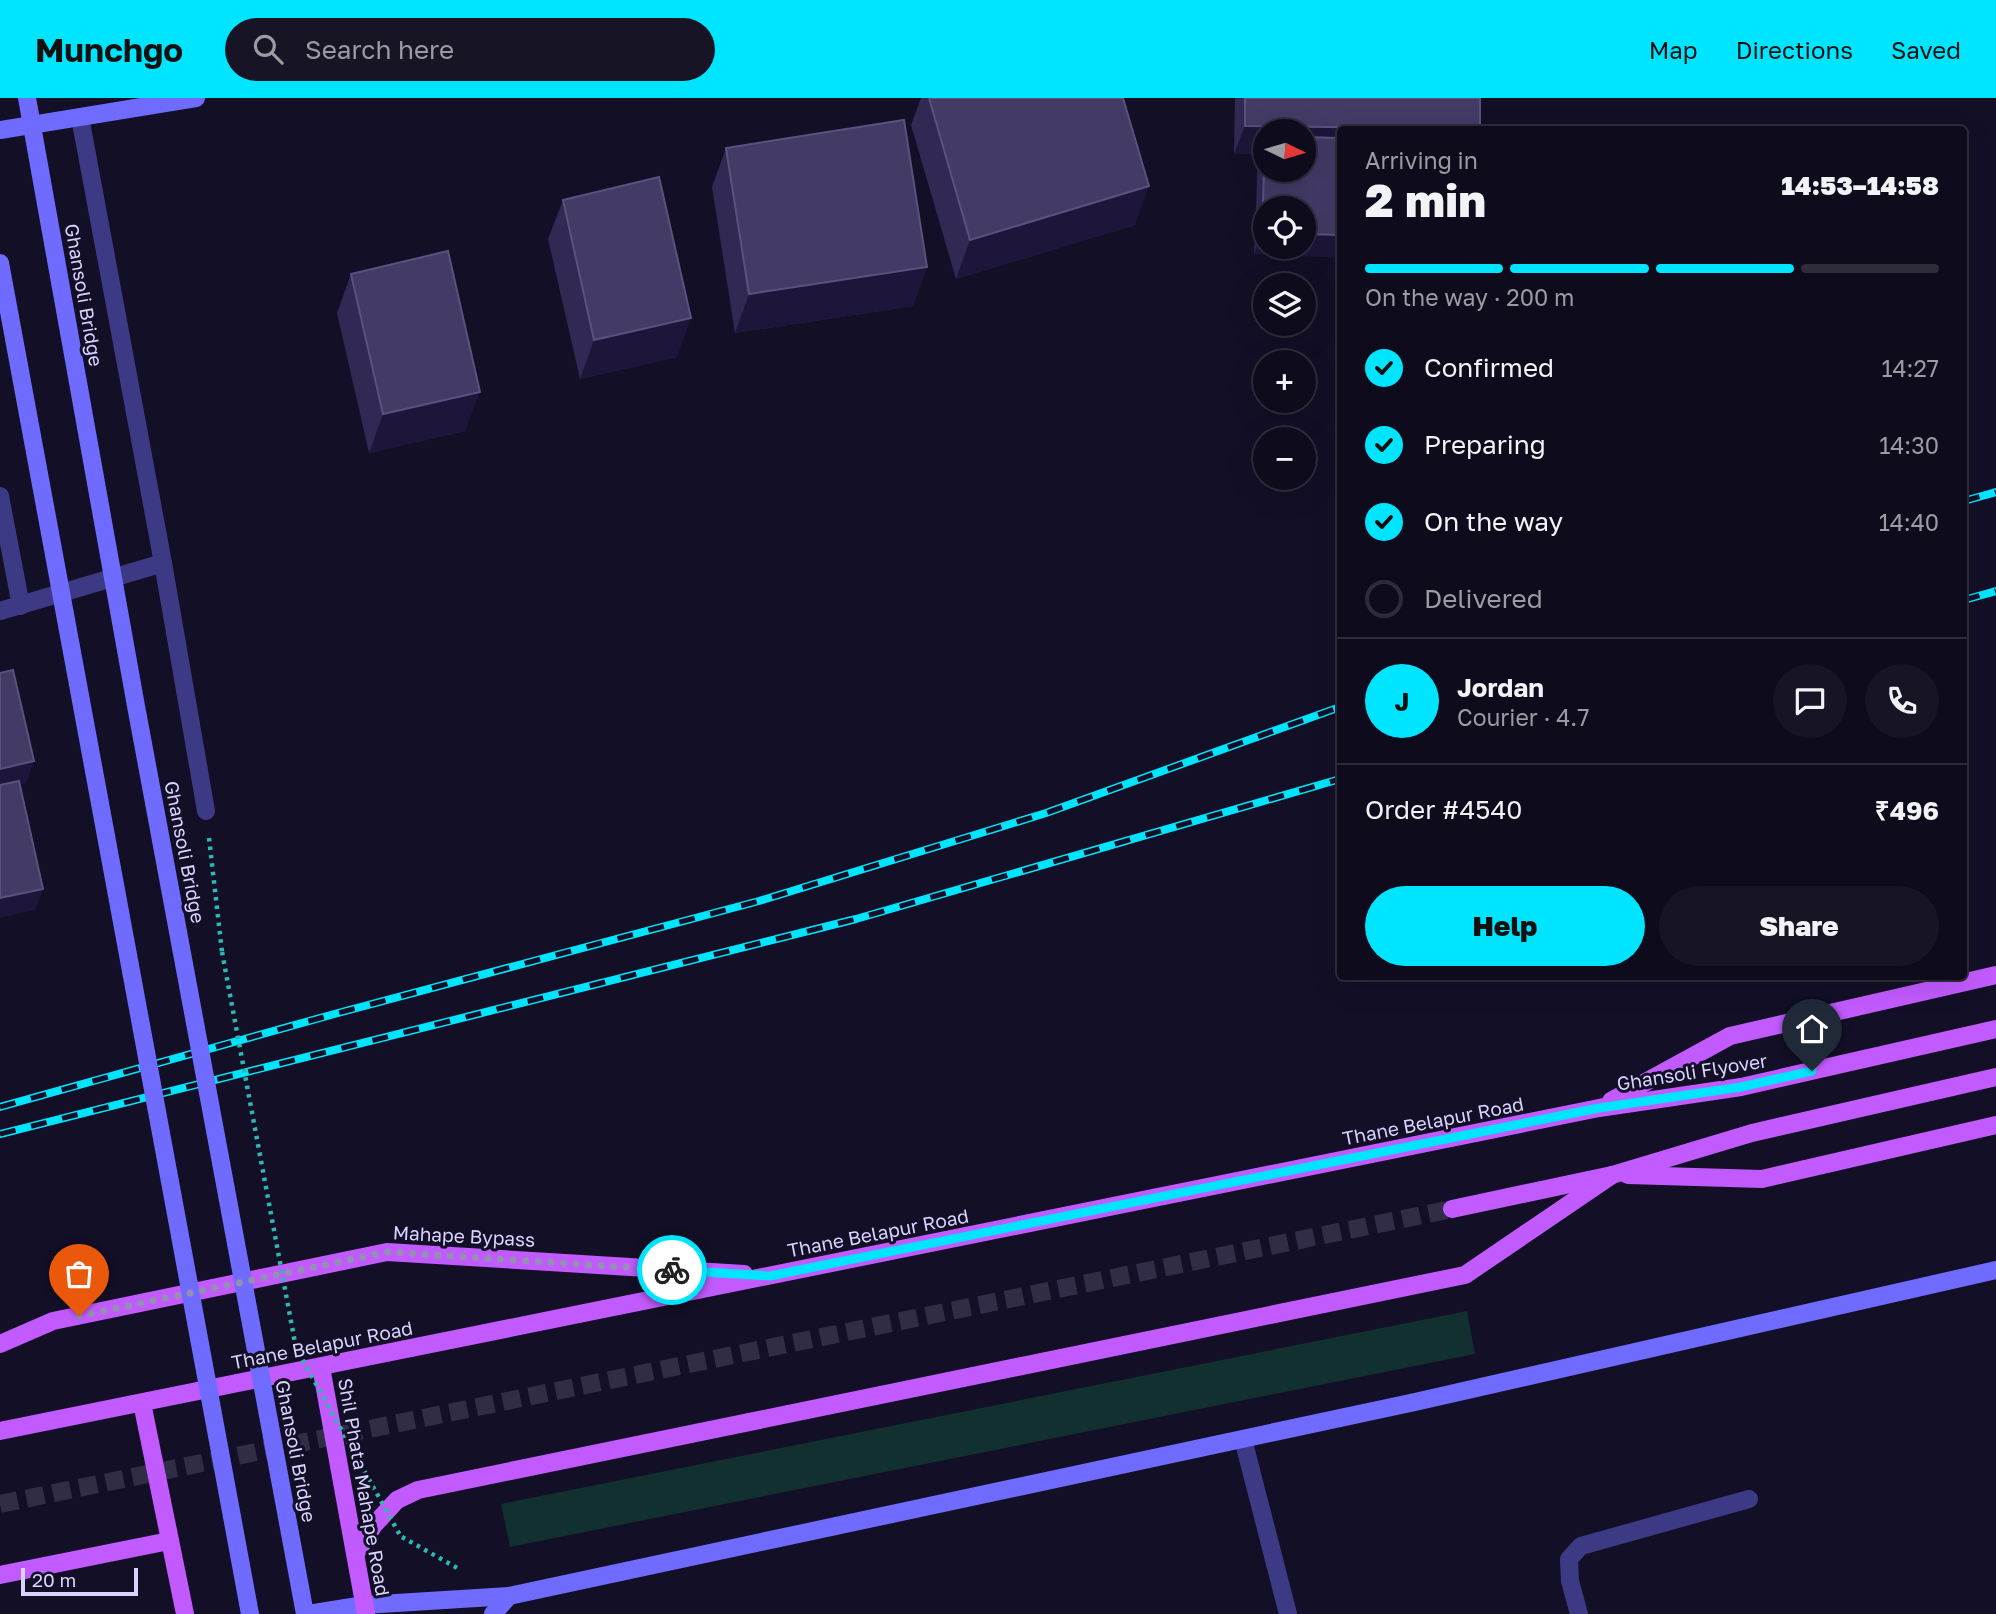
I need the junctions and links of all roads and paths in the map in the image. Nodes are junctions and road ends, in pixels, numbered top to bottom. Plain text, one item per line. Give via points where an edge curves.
1 (27, 98) edge
2 (77, 98) edge
3 (196, 98) edge
4 (80, 117) junction
5 (0, 130) edge
6 (0, 263) edge
7 (0, 496) edge
8 (163, 563) junction
9 (20, 606) junction
10 (0, 611) edge
11 (206, 811) joint
12 (1996, 975) edge
13 (1996, 1029) edge
14 (1996, 1077) edge
15 (1599, 1108) junction
16 (1996, 1125) edge
17 (1612, 1175) junction
18 (1452, 1209) tunnel mouth
19 (1996, 1269) edge
20 (770, 1276) junction
21 (0, 1344) edge
22 (321, 1367) junction
23 (142, 1403) junction
24 (0, 1431) edge
25 (1243, 1438) junction
26 (1749, 1499) dead end
27 (169, 1541) junction
28 (356, 1553) junction
29 (461, 1570) dead end
30 (0, 1575) edge
31 (509, 1596) junction
32 (365, 1610) edge
33 (185, 1614) edge
34 (250, 1614) edge
35 (307, 1614) edge
36 (493, 1614) edge
37 (1288, 1614) edge
38 (1579, 1614) edge

1 - 35 main road, Ghansoli Bridge, bridge
2 - 4 main road
3 - 4 main road
4 - 5 main road
4 - 8 street
6 - 34 main road, bridge
7 - 9 street
8 - 9 street
8 - 11 street
9 - 10 street
11 - 29 path, bridge via 222,952 296,1348 401,1537
12 - 15 main road via 1730,1036
13 - 15 main road, Ghansoli Flyover via 1741,1087
14 - 17 main road via 1752,1133
15 - 20 main road, Thane Belapur Road
16 - 17 main road via 1762,1179
17 - 18 main road
17 - 28 main road via 1465,1275 418,1490 397,1500 373,1525
19 - 25 main road
20 - 21 main road, Mahape Bypass via 387,1252 53,1321
20 - 22 main road, Thane Belapur Road
22 - 23 main road, Thane Belapur Road
22 - 28 main road, Shil Phata Mahape Road
23 - 24 main road, Thane Belapur Road
23 - 27 main road
25 - 31 main road
25 - 37 street
26 - 38 street via 1581,1546 1569,1559
27 - 30 main road
27 - 33 main road
28 - 32 main road, Shil Phata Mahape Road
31 - 32 main road
31 - 36 main road
32 - 35 main road

